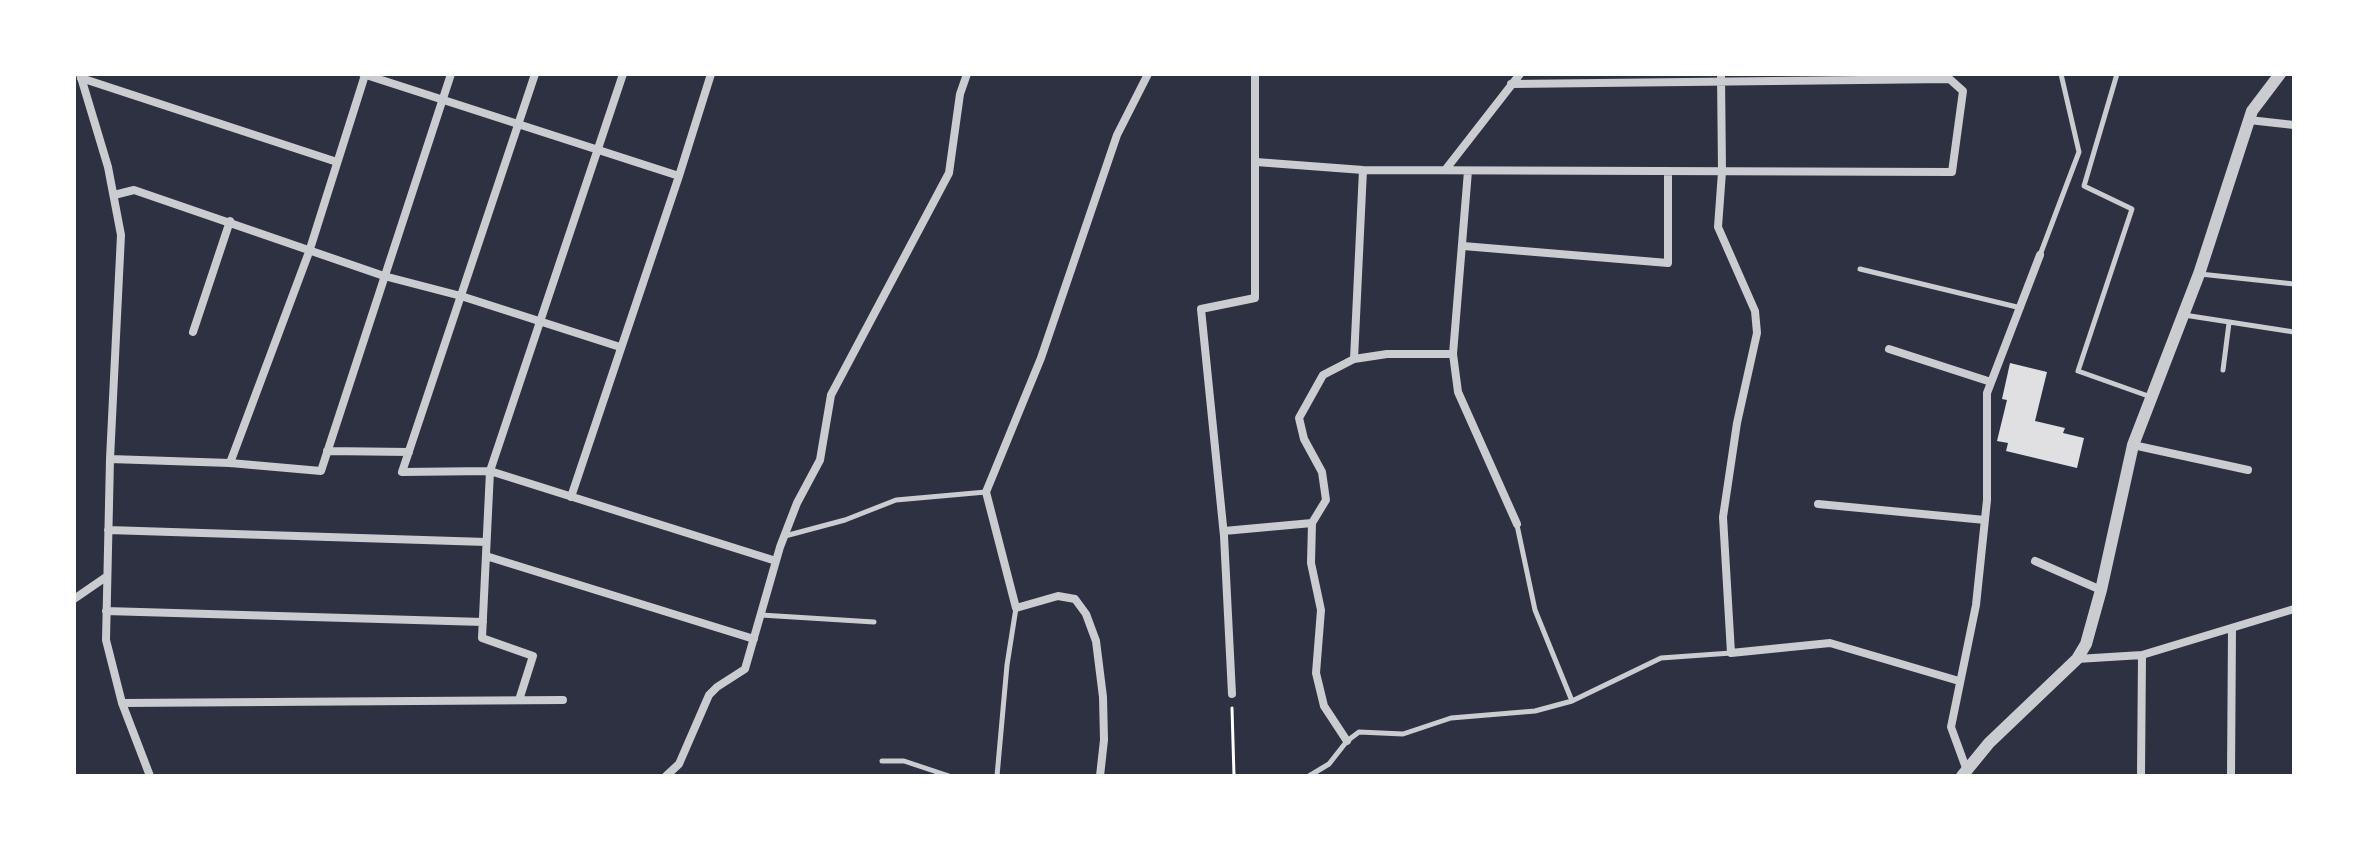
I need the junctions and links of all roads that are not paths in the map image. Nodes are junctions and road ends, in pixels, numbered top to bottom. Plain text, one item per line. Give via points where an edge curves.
1 (364, 74) edge
2 (451, 74) edge
3 (535, 74) edge
4 (623, 74) edge
5 (711, 74) edge
6 (967, 74) edge
7 (1148, 74) edge
8 (1255, 74) edge
9 (1520, 74) edge
10 (2061, 74) edge
11 (2117, 74) edge
12 (2280, 74) edge
13 (81, 76) edge
14 (1946, 76) edge
15 (1721, 77) edge
16 (1511, 84) junction
17 (442, 99) junction
18 (2249, 120) junction
19 (518, 124) junction
20 (2294, 125) edge
21 (598, 149) junction
22 (337, 162) junction
23 (1256, 162) junction
24 (1446, 169) junction
25 (1363, 170) junction
26 (1468, 171) junction
27 (1668, 172) junction
28 (1722, 172) junction
29 (679, 176) junction
30 (114, 195) junction
31 (230, 221) junction
32 (1463, 246) junction
33 (309, 252) junction
34 (2040, 255) joint
35 (1860, 269) dead end
36 (2199, 274) junction
37 (384, 276) junction
38 (2294, 284) edge
39 (461, 296) junction
40 (2021, 308) junction
41 (2183, 315) junction
42 (540, 321) junction
43 (2229, 323) junction
44 (193, 332) dead end
45 (2294, 332) edge
46 (620, 347) junction
47 (1889, 349) dead end
48 (1453, 354) junction
49 (1354, 359) junction
50 (2223, 370) dead end
51 (1991, 382) junction
52 (2152, 397) junction
53 (2133, 445) junction
54 (327, 451) junction
55 (409, 452) junction
56 (110, 459) junction
57 (230, 463) junction
58 (2248, 470) dead end
59 (490, 471) junction
60 (986, 492) junction
61 (571, 497) junction
62 (1818, 504) dead end
63 (1985, 520) junction
64 (1312, 523) junction
65 (1517, 524) joint
66 (108, 530) junction
67 (1224, 531) junction
68 (784, 537) junction
69 (486, 542) junction
70 (486, 556) junction
71 (776, 561) junction
72 (2035, 561) dead end
73 (106, 577) junction
74 (2101, 590) junction
75 (74, 599) edge
76 (1016, 608) junction
77 (2294, 609) edge
78 (106, 611) junction
79 (761, 615) junction
80 (483, 622) junction
81 (874, 622) dead end
82 (2232, 628) junction
83 (754, 639) junction
84 (1731, 653) junction
85 (2142, 655) junction
86 (2077, 659) junction
87 (1959, 681) junction
88 (1232, 694) road end
89 (519, 700) junction
90 (563, 700) dead end
91 (1572, 701) junction
92 (122, 703) junction
93 (1347, 741) junction
94 (882, 761) dead end
95 (1964, 772) edge
96 (150, 776) edge
97 (666, 776) edge
98 (949, 776) edge
99 (997, 776) edge
100 (1100, 776) edge
101 (1309, 776) edge
102 (2141, 776) edge
103 (2231, 776) edge

1 - 17 street
1 - 22 street
2 - 17 street
3 - 19 street
4 - 21 street
5 - 29 street
6 - 68 street via 949,173 831,395 820,460
7 - 60 street via 1117,135 1041,358
8 - 23 street
9 - 16 street
10 - 34 lane via 2079,152
11 - 52 lane via 2084,186 2132,209 2078,371
12 - 18 street
13 - 22 street
13 - 30 street
14 - 15 street
14 - 28 street via 1963,91 1952,172
15 - 16 street
15 - 28 street
16 - 24 street
17 - 19 street
17 - 37 street
18 - 20 street
18 - 36 street
19 - 21 street
19 - 39 street
21 - 29 street
21 - 42 street
22 - 33 street
23 - 25 street
23 - 67 street via 1255,298 1201,309
24 - 25 street
24 - 26 street
25 - 49 street
26 - 27 street
26 - 32 street
27 - 28 street
27 - 32 street via 1668,263
28 - 84 street via 1718,227 1755,311 1757,333 1723,517
29 - 46 street
30 - 31 street via 134,190
30 - 56 street via 121,235
31 - 33 street
31 - 44 street
32 - 48 street
33 - 37 street
33 - 57 street
34 - 40 street
35 - 40 lane
36 - 38 lane
36 - 41 street
37 - 39 street
37 - 54 street
39 - 42 street
39 - 55 street
40 - 51 street
41 - 43 lane
41 - 52 street
42 - 46 street
42 - 59 street
43 - 45 lane
43 - 50 lane
46 - 61 street
47 - 51 street
48 - 49 street
48 - 65 street via 1458,392
49 - 64 street via 1323,375 1299,418 1322,472 1326,500
51 - 63 street
52 - 53 street
53 - 58 street
53 - 74 street
54 - 55 street
54 - 57 street via 321,471
55 - 59 street via 402,472
56 - 57 street
56 - 66 street
59 - 61 street
59 - 69 street
60 - 68 lane via 896,500
60 - 76 street
61 - 71 street
62 - 63 street
63 - 87 street via 1976,605
64 - 67 street
64 - 93 street via 1311,563 1321,610 1316,673 1324,706
65 - 91 lane via 1535,610
66 - 69 street
66 - 73 street
67 - 88 street
68 - 71 street
69 - 70 street
70 - 80 street
70 - 83 street
71 - 79 street
72 - 74 street
73 - 75 street
73 - 78 street
74 - 86 street
76 - 99 lane
76 - 100 street via 1058,596 1075,599 1086,614 1096,641 1103,697
77 - 82 street
78 - 80 street
78 - 92 street via 106,640
79 - 81 lane
79 - 83 street
80 - 89 street via 482,638 533,656
82 - 85 street
82 - 103 street
83 - 97 street via 745,669 709,695 679,764
84 - 87 street via 1830,643
84 - 91 lane via 1661,658
85 - 86 street
85 - 102 street
86 - 95 street
87 - 95 street via 1951,727
89 - 90 street
89 - 92 street
91 - 93 lane via 1535,711 1451,718 1403,734 1359,732
92 - 96 street
93 - 101 lane via 1329,764
94 - 98 lane via 904,761

